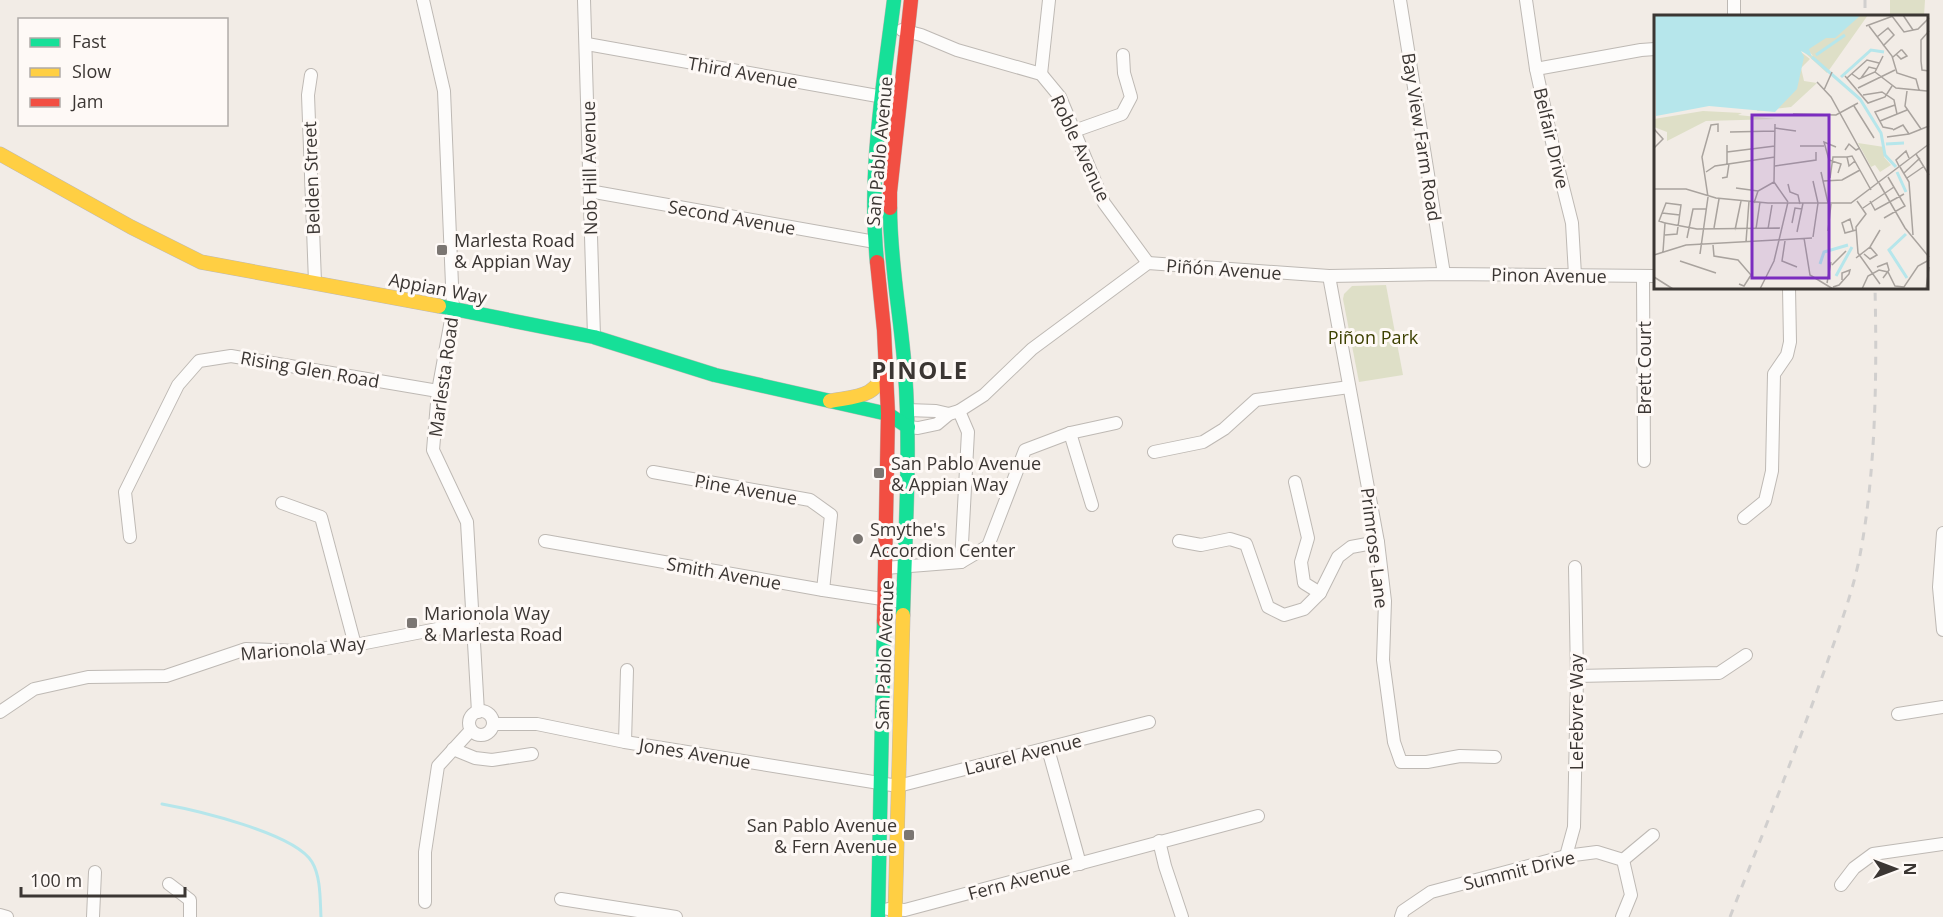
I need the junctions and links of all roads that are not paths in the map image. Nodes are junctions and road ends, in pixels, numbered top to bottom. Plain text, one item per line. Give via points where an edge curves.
1 (423, 0) edge
2 (584, 0) edge
3 (894, 0) edge
4 (911, 0) edge
5 (1049, 0) edge
6 (1400, 0) edge
7 (1526, 0) edge
8 (891, 28) junction
9 (908, 31) junction
10 (587, 44) junction
11 (1654, 49) edge
12 (1123, 55) dead end
13 (1536, 69) junction
14 (1041, 74) junction
15 (311, 75) dead end
16 (882, 97) junction
17 (900, 100) junction
18 (1074, 131) junction
19 (0, 153) edge
20 (589, 192) junction
21 (875, 242) junction
22 (1148, 263) junction
23 (1444, 274) junction
24 (1575, 275) junction
25 (1329, 276) junction
26 (1649, 276) edge
27 (315, 282) junction
28 (1789, 290) edge
29 (453, 309) junction
30 (594, 337) junction
31 (887, 362) junction
32 (1349, 387) junction
33 (438, 391) junction
34 (830, 401) junction
35 (907, 410) junction
36 (954, 413) junction
37 (888, 414) junction
38 (1116, 423) dead end
39 (908, 427) junction
40 (1070, 433) junction
41 (1154, 452) dead end
42 (1644, 460) dead end
43 (653, 472) dead end
44 (1295, 482) dead end
45 (282, 503) dead end
46 (1092, 505) dead end
47 (1744, 518) dead end
48 (1943, 533) edge
49 (130, 537) dead end
50 (545, 541) dead end
51 (1179, 541) dead end
52 (1378, 542) junction
53 (961, 562) junction
54 (1575, 567) dead end
55 (885, 568) junction
56 (905, 568) junction
57 (823, 590) junction
58 (1320, 592) junction
59 (885, 600) junction
60 (902, 602) junction
61 (473, 622) junction
62 (1943, 630) edge
63 (355, 645) junction
64 (1746, 655) dead end
65 (627, 670) dead end
66 (1577, 675) junction
67 (1943, 707) edge
68 (0, 712) edge
69 (478, 712) junction
70 (1898, 714) dead end
71 (1149, 722) dead end
72 (493, 724) junction
73 (471, 730) junction
74 (625, 742) junction
75 (453, 748) junction
76 (1048, 748) junction
77 (531, 754) dead end
78 (1495, 757) dead end
79 (881, 783) junction
80 (898, 786) junction
81 (1258, 816) dead end
82 (1653, 835) dead end
83 (1159, 841) junction
84 (1943, 844) edge
85 (1566, 856) junction
86 (1623, 860) junction
87 (1080, 864) junction
88 (95, 872) dead end
89 (169, 884) dead end
90 (1840, 885) dead end
91 (561, 898) dead end
92 (425, 902) dead end
93 (878, 913) edge
94 (895, 913) edge
95 (0, 915) edge
96 (7, 917) edge
97 (93, 917) edge
98 (190, 917) edge
99 (676, 917) edge
100 (1182, 917) edge
101 (1401, 917) edge
102 (1622, 917) edge

1 - 29 street, Marlesta Road via 444,91
2 - 10 street, Nob Hill Avenue
3 - 8 main road, San Pablo Avenue
4 - 9 main road, San Pablo Avenue
5 - 14 street
6 - 23 street, Bay View Farm Road
7 - 13 street, Belfair Drive
8 - 9 street, Roble Avenue
8 - 16 main road, San Pablo Avenue
9 - 14 street, Roble Avenue via 957,50
9 - 17 main road, San Pablo Avenue
10 - 16 street, Third Avenue
10 - 20 street, Nob Hill Avenue
11 - 13 street
12 - 18 street via 1131,97 1122,114
13 - 24 street, Belfair Drive via 1572,224
14 - 18 street, Roble Avenue via 1060,97
15 - 27 street, Belden Street via 308,95
16 - 17 street, Third Avenue
16 - 21 main road, San Pablo Avenue via 876,139
17 - 35 main road, San Pablo Avenue via 890,192 890,244
18 - 22 street, Roble Avenue via 1104,202
19 - 27 main road, Appian Way via 201,262
20 - 21 street, Second Avenue
20 - 30 street, Nob Hill Avenue
21 - 31 main road, San Pablo Avenue
22 - 25 street, Piñón Avenue
22 - 36 street, Piñón Avenue via 1032,349 984,395
23 - 24 street, Pinon Avenue
23 - 25 street, Piñón Avenue
24 - 26 street, Pinon Avenue
25 - 32 street, Primrose Lane
26 - 42 street, Brett Court
27 - 29 main road, Appian Way
28 - 47 street via 1790,342 1787,355 1774,374 1772,471 1765,501
29 - 30 main road, Appian Way
29 - 33 street, Marlesta Road
30 - 34 main road, Appian Way via 715,375
31 - 34 main road via 876,388
31 - 37 main road, San Pablo Avenue
32 - 41 street via 1256,400 1203,442
32 - 52 street, Primrose Lane
33 - 49 street, Rising Glen Road via 231,356 199,361 177,385 125,492
33 - 61 street, Marlesta Road via 433,450 467,522
34 - 37 main road, Appian Way
35 - 36 street
35 - 37 main road, Appian Way
35 - 39 main road, San Pablo Avenue
36 - 39 street, Piñón Avenue via 937,424
36 - 53 street via 968,432
37 - 39 main road, Appian Way
37 - 55 main road, San Pablo Avenue
38 - 40 street
39 - 56 main road, San Pablo Avenue
40 - 46 street
40 - 53 street via 1025,450 988,546
43 - 57 street, Pine Avenue via 810,500 831,515
44 - 58 street via 1308,538 1301,562 1304,583
45 - 63 street via 321,517
48 - 62 street via 1939,587
50 - 57 street, Smith Avenue
51 - 58 street via 1201,545 1230,539 1246,544 1268,607 1284,615 1304,609
52 - 58 street via 1351,547 1338,557
52 - 78 street, Primrose Lane via 1385,601 1383,660 1394,742 1401,762
53 - 56 street
54 - 66 street, LeFebvre Way
55 - 56 street
55 - 59 main road, San Pablo Avenue
56 - 60 main road, San Pablo Avenue
57 - 59 street, Smith Avenue
59 - 60 street, Smith Avenue
59 - 79 main road, San Pablo Avenue
60 - 80 main road, San Pablo Avenue
61 - 63 street, Marionola Way
61 - 69 street, Marlesta Road
63 - 68 street, Marionola Way via 297,651 246,649 166,676 88,677 33,688
64 - 66 street via 1719,673
65 - 74 street
66 - 85 street, LeFebvre Way via 1574,827
67 - 70 street
69 - 72 street via 488,714
69 - 73 street via 470,719
71 - 76 street, Laurel Avenue
72 - 73 street via 485,734 477,735
72 - 74 street, Jones Avenue via 537,724
73 - 75 street
74 - 79 street, Jones Avenue
75 - 77 street via 475,758 492,760
75 - 92 street via 438,766 425,852
76 - 80 street, Laurel Avenue
76 - 87 street
79 - 80 street, Jones Avenue
79 - 93 main road, San Pablo Avenue
80 - 94 main road, San Pablo Avenue
81 - 83 street, Fern Avenue
82 - 86 street
83 - 87 street, Fern Avenue
83 - 100 street
84 - 90 street via 1873,854
85 - 86 street, Summit Drive via 1597,852
85 - 101 street, Summit Drive via 1431,892 1403,911
86 - 102 street via 1631,895
87 - 94 street, Fern Avenue
88 - 97 street
89 - 98 street via 190,900
91 - 99 street
93 - 94 street, Fern Avenue
95 - 96 street

